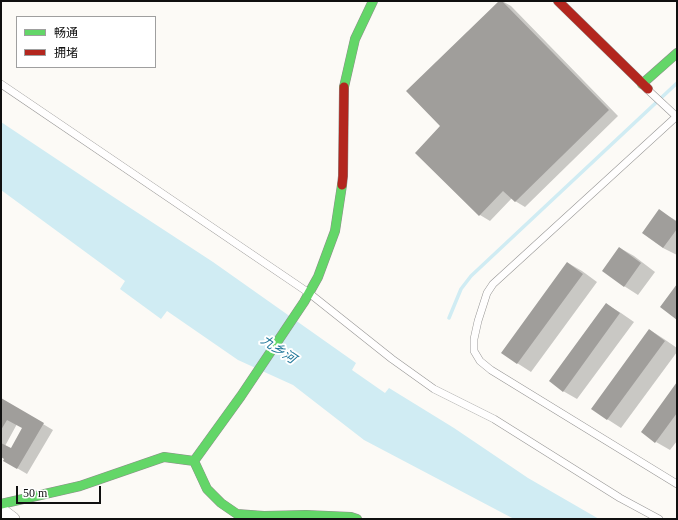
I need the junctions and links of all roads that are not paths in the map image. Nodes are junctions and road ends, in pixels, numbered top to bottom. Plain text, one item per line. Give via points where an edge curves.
1 (372, 1) edge
2 (558, 1) edge
3 (677, 53) edge
4 (1, 84) edge
5 (645, 86) junction
6 (677, 117) edge
7 (309, 293) junction
8 (194, 461) junction
9 (677, 484) edge
10 (1, 504) edge
11 (1, 510) edge
12 (12, 519) edge
13 (357, 519) edge
14 (659, 519) edge

1 - 7 street via 355,39 344,87 342,176 335,231 318,277
2 - 5 street
3 - 5 street
4 - 7 lane
5 - 6 lane
6 - 9 lane via 493,284 487,294 474,339 474,351 480,361 491,370
7 - 8 street via 241,396
7 - 14 lane via 392,360 434,389 494,419 620,498
8 - 10 street via 164,457 80,486
8 - 13 street via 207,489 237,514
11 - 12 street

